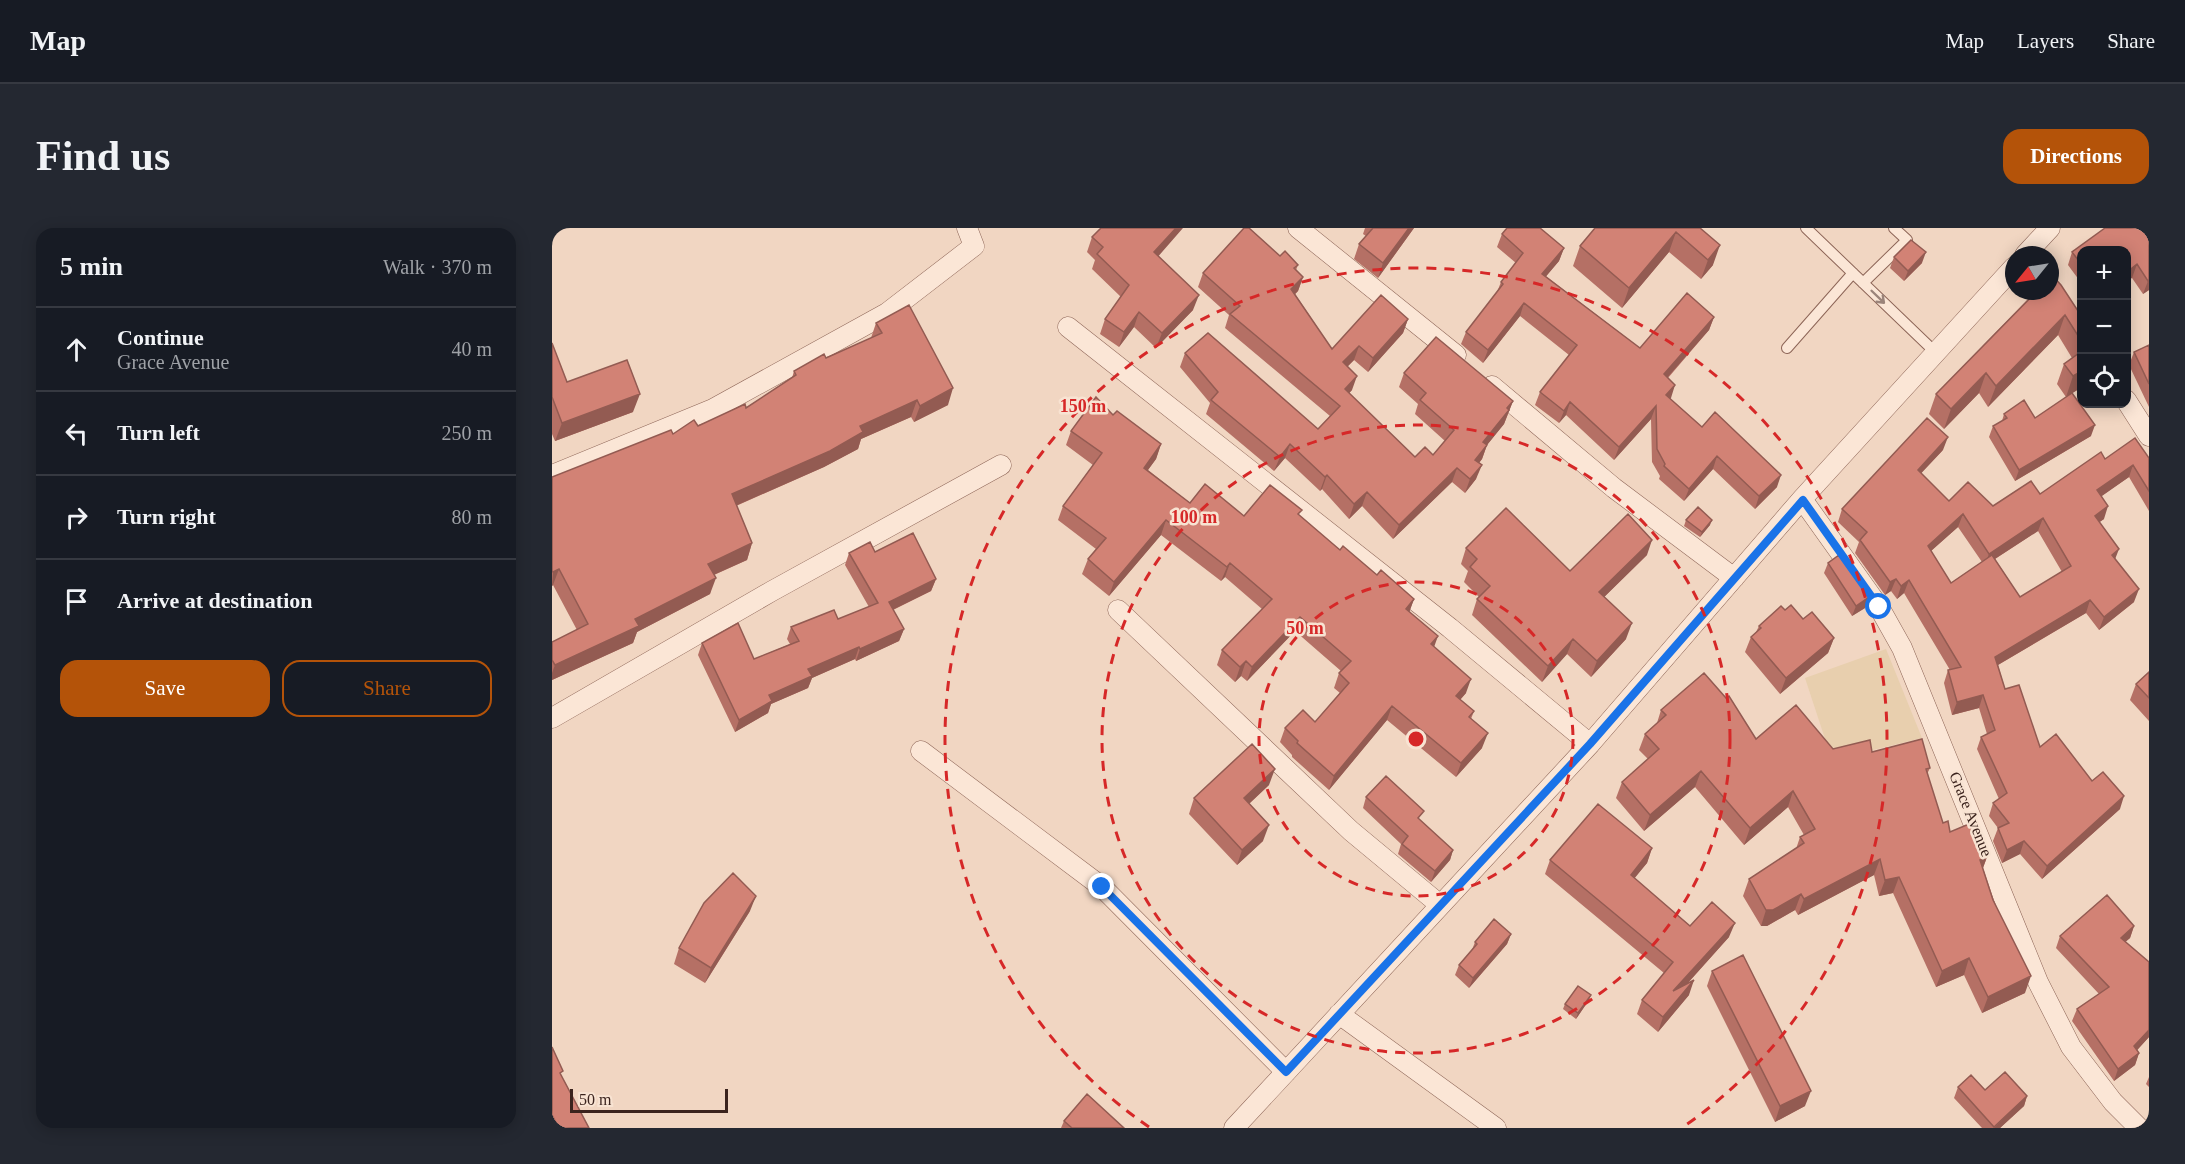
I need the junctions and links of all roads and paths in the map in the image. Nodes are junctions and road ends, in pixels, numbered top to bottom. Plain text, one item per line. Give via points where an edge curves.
1 (967, 228) edge
2 (1298, 228) edge
3 (1806, 228) edge
4 (1894, 228) edge
5 (2050, 228) edge
6 (2036, 246) edge
7 (1852, 273) junction
8 (2005, 277) edge
9 (1863, 283) junction
10 (1068, 327) dead end
11 (1787, 348) dead end
12 (1935, 352) junction
13 (2131, 407) edge
14 (2149, 436) edge
15 (1001, 465) dead end
16 (552, 475) edge
17 (1803, 500) junction
18 (1734, 578) junction
19 (1118, 610) dead end
20 (552, 717) edge
21 (1590, 744) junction
22 (921, 751) dead end
23 (1439, 904) junction
24 (1339, 1014) junction
25 (1286, 1072) junction
26 (1234, 1128) edge
27 (1496, 1128) edge
28 (2139, 1128) edge

1 - 16 street via 974,246 887,313 713,408
2 - 18 street via 1614,488
3 - 7 lane
4 - 9 lane via 1907,240
5 - 6 street
7 - 9 lane
7 - 11 lane
8 - 12 street
9 -> 12 lane
10 - 21 street via 1450,628
12 - 17 street
13 - 14 street
15 - 20 street
17 - 18 street
17 - 28 street, Grace Avenue via 1879,607 1902,648 2038,982 2071,1047 2113,1102
18 - 21 street
19 - 23 street via 1351,831
21 - 23 street
22 - 25 street via 1102,887
23 - 24 street
24 - 25 street
24 - 27 street
25 - 26 street

